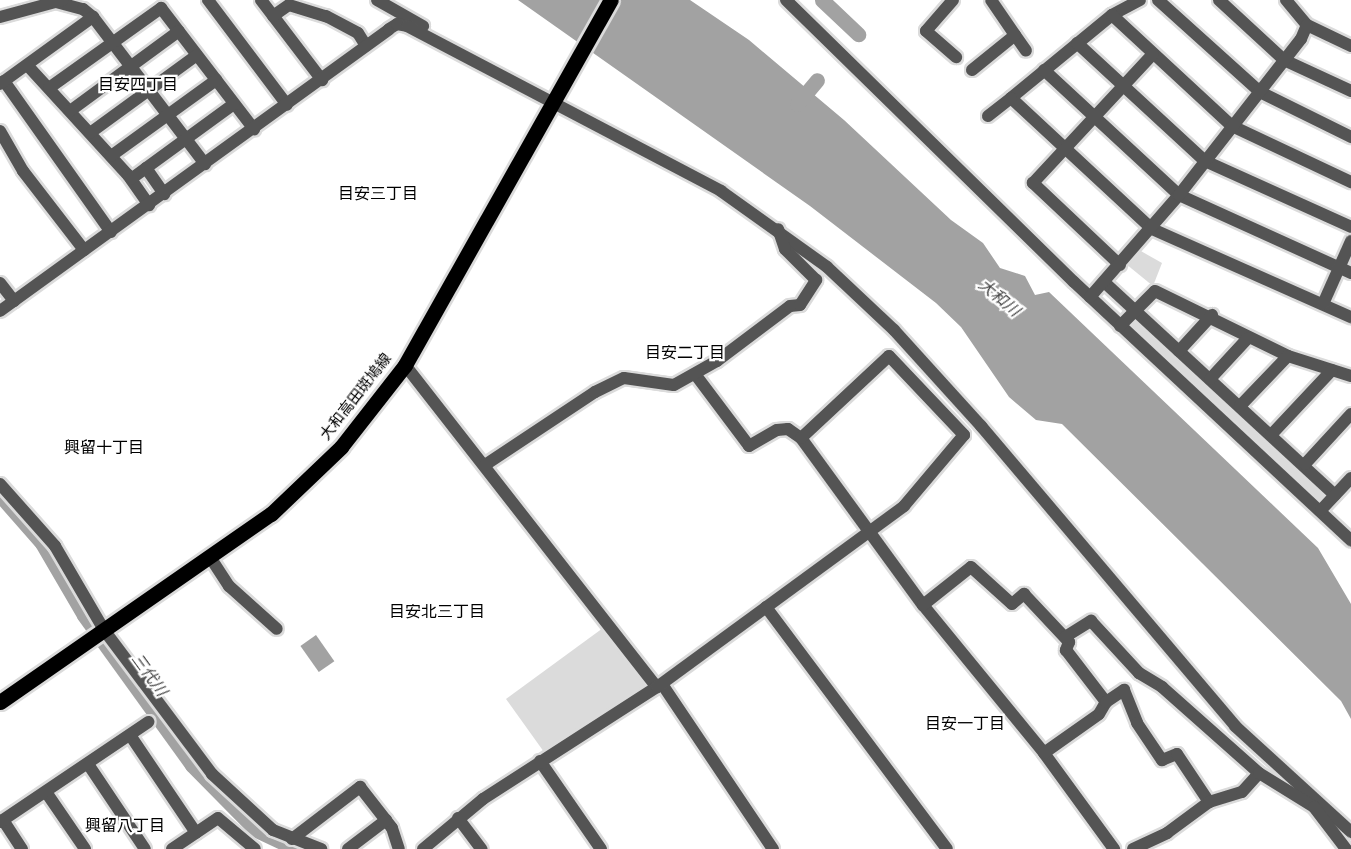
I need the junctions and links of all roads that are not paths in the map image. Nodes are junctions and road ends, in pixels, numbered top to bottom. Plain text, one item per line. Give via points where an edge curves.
1 (208, 0) edge
2 (261, 0) edge
3 (377, 0) edge
4 (611, 0) edge
5 (786, 0) edge
6 (953, 0) edge
7 (991, 0) edge
8 (1140, 0) edge
9 (1158, 0) edge
10 (1219, 0) edge
11 (1286, 0) edge
12 (60, 1) edge
13 (1112, 15) junction
14 (0, 16) edge
15 (273, 16) junction
16 (93, 17) junction
17 (1307, 26) junction
18 (179, 32) junction
19 (1015, 34) junction
20 (113, 41) junction
21 (1077, 43) junction
22 (366, 46) junction
23 (1351, 46) edge
24 (1026, 51) dead end
25 (1153, 54) junction
26 (197, 55) junction
27 (956, 57) dead end
28 (1284, 60) junction
29 (28, 66) junction
30 (132, 66) junction
31 (972, 70) dead end
32 (1044, 70) junction
33 (216, 80) junction
34 (322, 80) junction
35 (2, 82) edge
36 (1123, 85) junction
37 (49, 88) junction
38 (150, 90) junction
39 (1351, 91) edge
40 (1260, 92) junction
41 (540, 97) junction
42 (1011, 98) junction
43 (234, 104) junction
44 (555, 104) junction
45 (287, 105) junction
46 (70, 111) junction
47 (168, 115) junction
48 (988, 116) dead end
49 (1095, 116) junction
50 (1232, 126) junction
51 (254, 129) junction
52 (0, 131) edge
53 (90, 133) junction
54 (1351, 137) edge
55 (186, 139) junction
56 (1064, 148) junction
57 (111, 156) junction
58 (1205, 161) junction
59 (205, 164) junction
60 (146, 168) junction
61 (131, 179) junction
62 (1351, 182) edge
63 (164, 194) junction
64 (1179, 195) junction
65 (149, 205) junction
66 (1351, 228) edge
67 (778, 229) junction
68 (1152, 229) junction
69 (111, 232) junction
70 (1351, 241) edge
71 (84, 250) junction
72 (1120, 265) junction
73 (1345, 271) edge
74 (1104, 282) junction
75 (0, 284) edge
76 (1090, 297) junction
77 (14, 301) junction
78 (1323, 304) junction
79 (0, 311) edge
80 (1134, 311) junction
81 (1212, 315) junction
82 (1351, 317) edge
83 (1120, 326) junction
84 (1248, 338) junction
85 (1179, 351) junction
86 (1288, 356) junction
87 (405, 365) junction
88 (1332, 370) junction
89 (695, 374) junction
90 (1351, 376) edge
91 (1210, 380) junction
92 (1240, 406) junction
93 (1351, 414) edge
94 (1271, 435) junction
95 (801, 438) junction
96 (1305, 464) junction
97 (485, 465) junction
98 (1351, 478) edge
99 (0, 484) edge
100 (1335, 495) junction
101 (1321, 510) junction
102 (870, 532) junction
103 (1351, 540) edge
104 (210, 557) junction
105 (923, 605) junction
106 (766, 607) junction
107 (277, 629) dead end
108 (104, 630) junction
109 (1065, 637) junction
110 (659, 686) junction
111 (0, 702) edge
112 (1106, 702) junction
113 (148, 722) dead end
114 (130, 735) junction
115 (1044, 753) junction
116 (540, 761) junction
117 (88, 764) junction
118 (1258, 773) junction
119 (46, 792) junction
120 (1209, 802) junction
121 (1316, 805) junction
122 (458, 818) junction
123 (386, 820) junction
124 (1, 821) edge
125 (196, 832) junction
126 (1351, 832) edge
127 (292, 839) junction
128 (22, 849) edge
129 (85, 849) edge
130 (145, 849) edge
131 (172, 849) edge
132 (255, 849) edge
133 (321, 849) edge
134 (348, 849) edge
135 (399, 849) edge
136 (423, 849) edge
137 (481, 849) edge
138 (601, 849) edge
139 (773, 849) edge
140 (947, 849) edge
141 (1114, 849) edge
142 (1133, 849) edge
143 (1346, 849) edge

1 - 45 street
2 - 15 street
3 - 41 street
4 - 44 main road, 大和高田斑鳩線
5 - 76 street
6 - 27 street via 927,31
7 - 19 street
8 - 13 street
9 - 40 street
10 - 28 street
11 - 17 street
12 - 14 street
12 - 16 street
13 - 21 street
13 - 25 street
15 - 22 street via 288,5 326,16 358,33
15 - 34 street
16 - 20 street
16 - 29 street
17 - 23 street
17 - 28 street
18 - 20 street via 161,8
18 - 26 street
18 - 30 street
19 - 24 street
19 - 31 street
20 - 30 street
20 - 37 street
21 - 32 street
21 - 36 street
22 - 34 street
22 - 41 street via 397,24 407,26
25 - 36 street
25 - 50 street
26 - 33 street
26 - 38 street
28 - 39 street
28 - 40 street
29 - 35 street
29 - 37 street
30 - 38 street
30 - 46 street
32 - 42 street
32 - 49 street
33 - 43 street
33 - 47 street
34 - 45 street
35 - 69 street
36 - 49 street
36 - 58 street
37 - 46 street
38 - 47 street
38 - 53 street
40 - 50 street
40 - 54 street
41 - 44 street
42 - 48 street
42 - 56 street
43 - 51 street
43 - 55 street
44 - 67 street via 669,162
44 - 87 main road, 大和高田斑鳩線
45 - 51 street
46 - 53 street
47 - 55 street
47 - 57 street
49 - 56 street
49 - 64 street
50 - 58 street
50 - 62 street
51 - 59 street
52 - 71 street via 24,171
53 - 57 street
55 - 59 street
55 - 60 street
56 - 68 street
56 - 72 street via 1033,183
57 - 61 street
58 - 64 street
58 - 66 street
59 - 63 street
60 - 61 street
60 - 63 street
61 - 65 street
63 - 65 street
64 - 68 street
64 - 73 street
65 - 69 street
67 - 89 street via 785,249 816,280 800,305 790,306
67 - 121 street via 894,330 1063,520 1206,695
68 - 72 street
68 - 78 street
69 - 71 street
70 - 73 street
71 - 77 street
72 - 74 street
73 - 78 street
74 - 76 street
74 - 80 street
75 - 77 street
76 - 83 street
77 - 79 street
78 - 82 street
80 - 81 street via 1155,291
80 - 83 street
80 - 85 street
81 - 84 street
81 - 85 street
83 - 101 street
84 - 86 street
84 - 91 street
85 - 91 street
86 - 88 street
86 - 92 street
87 - 97 street
87 - 104 main road, 大和高田斑鳩線 via 377,405 310,479
88 - 90 street
88 - 94 street
89 - 95 street via 749,446 777,430 788,429
89 - 97 street via 667,386 624,378 556,414
91 - 92 street
92 - 94 street
93 - 96 street
94 - 96 street
95 - 102 street
95 - 102 street via 889,357 964,435 904,506
96 - 100 street
97 - 110 street via 546,551
98 - 100 street
99 - 108 street via 55,546
100 - 101 street
101 - 103 street
102 - 105 street
102 - 106 street
104 - 107 street via 229,586
104 - 108 main road, 大和高田斑鳩線
105 - 109 street via 971,567 1012,604 1024,594
105 - 115 street
106 - 110 street
106 - 140 street
108 - 111 main road, 大和高田斑鳩線
108 - 127 street via 212,774 273,830
109 - 112 street via 1066,650
109 - 118 street via 1091,621 1139,673 1162,687
110 - 116 street
110 - 139 street
112 - 115 street via 1099,714
112 - 120 street via 1124,690 1137,723 1162,760 1177,754
113 - 114 street
114 - 117 street
114 - 125 street
115 - 141 street
116 - 122 street
116 - 138 street
117 - 119 street
117 - 130 street
118 - 120 street via 1242,792
118 - 121 street
119 - 124 street
119 - 129 street
120 - 142 street via 1167,832
121 - 126 street
121 - 143 street
122 - 136 street
122 - 137 street
123 - 127 street via 360,787
123 - 134 street
123 - 135 street
124 - 128 street
125 - 131 street
125 - 132 street via 218,818
127 - 133 street

